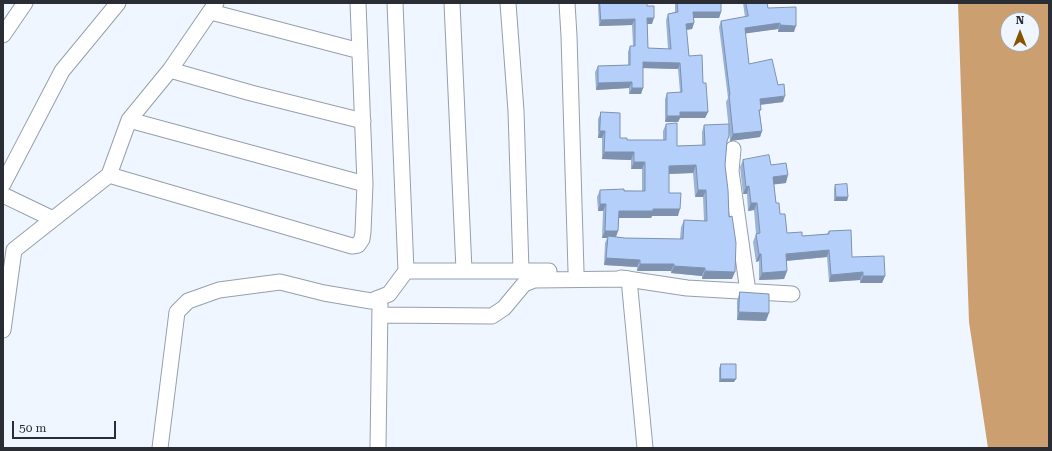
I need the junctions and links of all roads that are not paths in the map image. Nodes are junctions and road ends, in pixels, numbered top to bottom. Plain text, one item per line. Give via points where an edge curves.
1 (25, 3) edge
2 (118, 3) edge
3 (358, 3) edge
4 (395, 3) edge
5 (452, 3) edge
6 (508, 3) edge
7 (566, 3) edge
8 (214, 8) edge
9 (3, 35) edge
10 (360, 51) junction
11 (170, 70) junction
12 (130, 120) junction
13 (363, 121) junction
14 (733, 149) dead end
15 (109, 175) junction
16 (3, 184) edge
17 (365, 184) junction
18 (3, 195) edge
19 (53, 219) junction
20 (464, 270) junction
21 (521, 270) junction
22 (406, 271) junction
23 (576, 271) junction
24 (630, 279) junction
25 (748, 292) junction
26 (792, 294) dead end
27 (380, 298) junction
28 (380, 315) junction
29 (3, 330) edge
30 (160, 448) edge
31 (378, 448) edge
32 (645, 448) edge

1 - 9 street
2 - 16 street via 62,71
3 - 10 street
4 - 22 street
5 - 20 street
6 - 21 street via 516,111
7 - 23 street
8 - 10 street
8 - 11 street
10 - 13 street
11 - 12 street
11 - 13 street
12 - 15 street
12 - 17 street
13 - 17 street
14 - 25 street via 731,171
15 - 17 street via 352,246 358,245 362,239
15 - 19 street
18 - 19 street
19 - 29 street via 14,250
20 - 21 street
20 - 22 street
21 - 23 street
22 - 27 street via 390,294
23 - 24 street
24 - 25 street via 687,288
24 - 28 street via 534,280 524,284 504,308 492,316
24 - 32 street
25 - 26 street
27 - 28 street
27 - 30 street via 372,301 280,282 219,290 188,301 177,312
28 - 31 street

